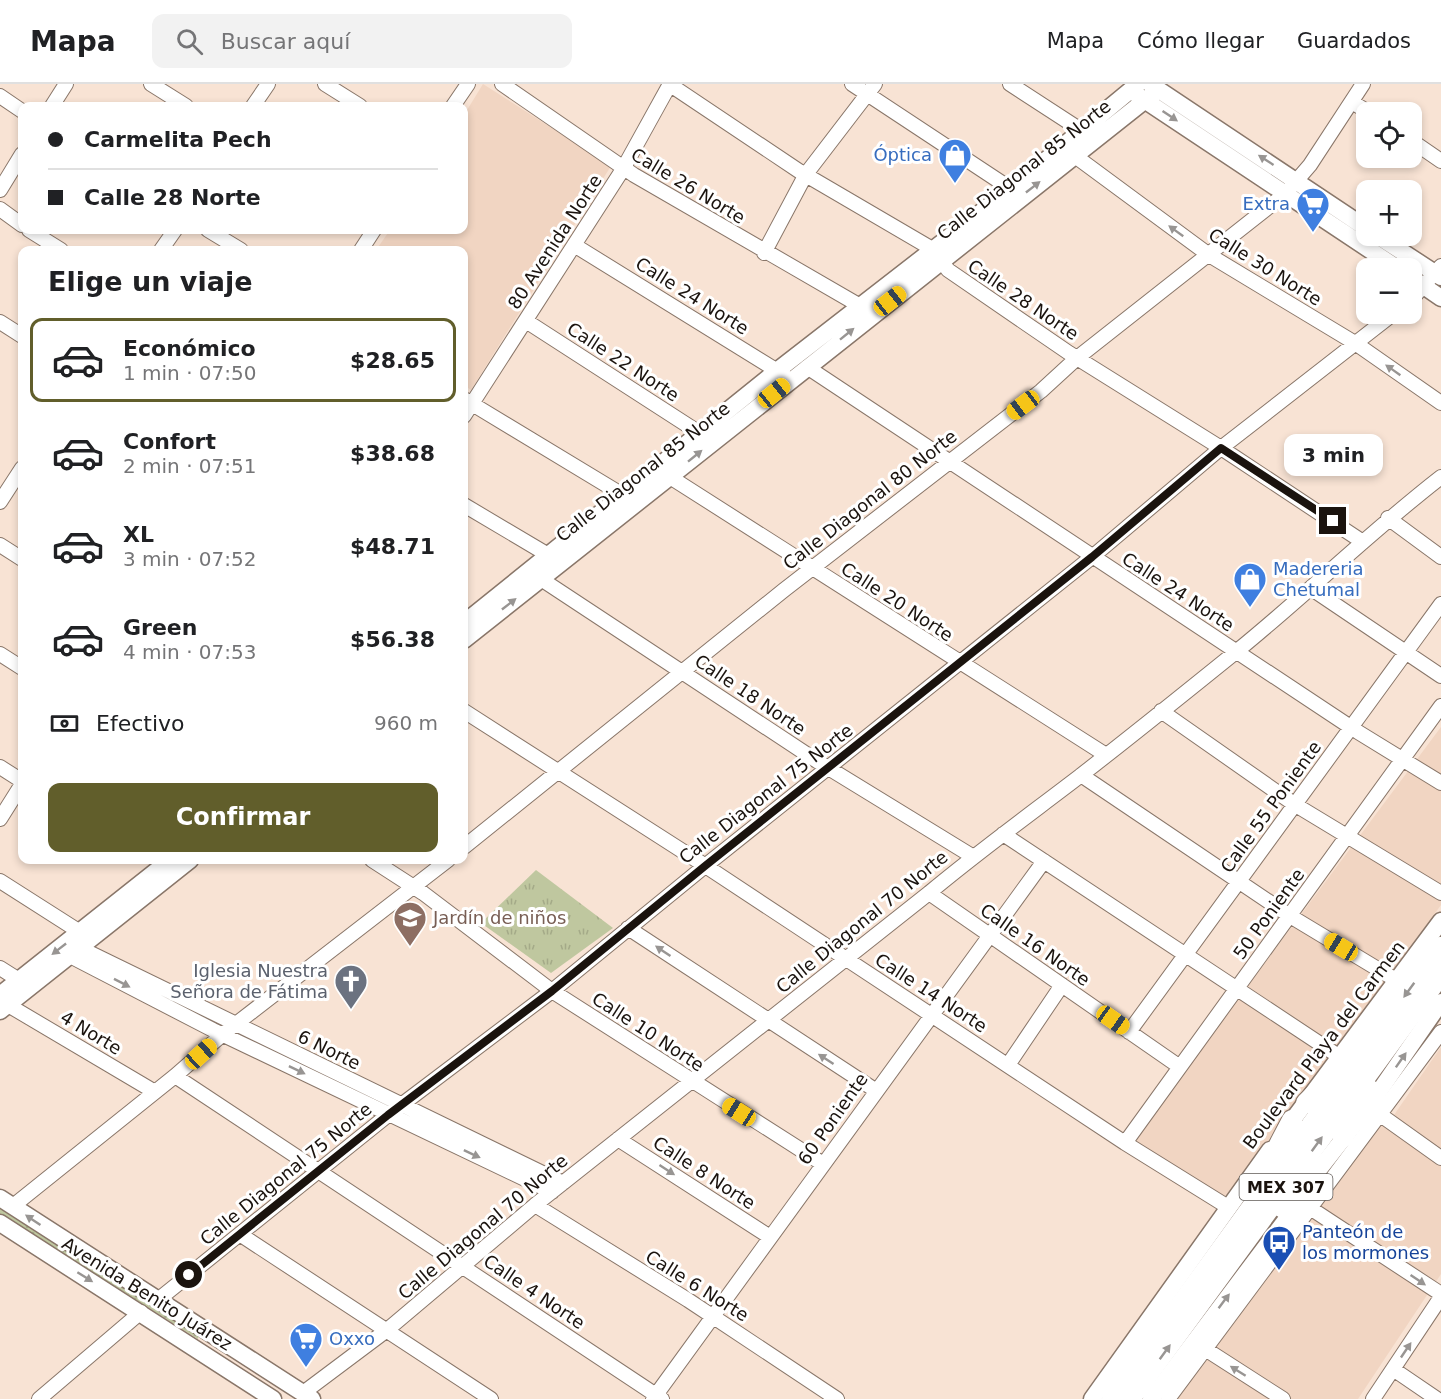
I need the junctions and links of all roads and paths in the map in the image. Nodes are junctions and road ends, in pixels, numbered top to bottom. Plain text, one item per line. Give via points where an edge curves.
1 (66, 84) edge
2 (151, 84) edge
3 (268, 84) edge
4 (325, 84) edge
5 (468, 84) edge
6 (502, 84) edge
7 (669, 84) edge
8 (852, 84) edge
9 (1010, 84) edge
10 (1364, 84) edge
11 (1130, 86) edge
12 (872, 89) edge
13 (1151, 91) edge
14 (0, 96) edge
15 (55, 102) edge
16 (180, 102) edge
17 (256, 102) edge
18 (354, 102) edge
19 (456, 102) edge
20 (1352, 102) junction
21 (1356, 104) edge
22 (18, 108) edge
23 (1082, 131) junction
24 (1097, 140) junction
25 (1422, 148) edge
26 (1075, 156) junction
27 (18, 161) edge
28 (1441, 161) edge
29 (623, 169) junction
30 (806, 174) junction
31 (1298, 181) junction
32 (1011, 189) junction
33 (0, 190) edge
34 (1285, 194) junction
35 (0, 209) edge
36 (1356, 221) edge
37 (18, 222) edge
38 (35, 234) edge
39 (214, 234) edge
40 (574, 244) junction
41 (55, 246) edge
42 (234, 246) edge
43 (1391, 246) edge
44 (764, 253) junction
45 (1209, 255) junction
46 (936, 256) junction
47 (1382, 258) edge
48 (1431, 276) edge
49 (1441, 298) edge
50 (862, 307) junction
51 (526, 321) junction
52 (0, 322) edge
53 (1380, 324) edge
54 (18, 333) edge
55 (1354, 343) junction
56 (1077, 358) junction
57 (807, 367) junction
58 (784, 375) junction
59 (468, 401) edge
60 (1441, 403) edge
61 (701, 434) junction
62 (1221, 448) junction
63 (949, 462) junction
64 (18, 474) edge
65 (670, 477) junction
66 (1441, 477) edge
67 (630, 499) junction
68 (0, 502) edge
69 (468, 508) edge
70 (1388, 518) junction
71 (1363, 542) junction
72 (0, 545) edge
73 (18, 556) edge
74 (1092, 557) junction
75 (1441, 557) edge
76 (555, 558) junction
77 (812, 568) junction
78 (541, 579) junction
79 (1312, 589) junction
80 (1441, 604) edge
81 (469, 621) edge
82 (1237, 651) junction
83 (1406, 652) junction
84 (0, 654) edge
85 (960, 663) junction
86 (18, 665) edge
87 (682, 671) junction
88 (1441, 676) edge
89 (1441, 706) edge
90 (1161, 711) junction
91 (468, 714) edge
92 (1351, 727) junction
93 (1106, 755) junction
94 (1403, 760) junction
95 (0, 767) edge
96 (829, 768) junction
97 (556, 771) junction
98 (1082, 775) junction
99 (18, 780) edge
100 (1441, 783) edge
101 (18, 790) edge
102 (1294, 804) junction
103 (0, 819) edge
104 (1003, 834) junction
105 (1348, 837) junction
106 (468, 844) edge
107 (972, 856) junction
108 (1044, 861) junction
109 (378, 864) edge
110 (443, 864) edge
111 (164, 865) edge
112 (705, 866) junction
113 (0, 880) edge
114 (1239, 881) junction
115 (415, 887) junction
116 (930, 893) junction
117 (1441, 894) edge
118 (1290, 916) junction
119 (1441, 921) edge
120 (628, 928) junction
121 (989, 934) junction
122 (77, 946) junction
123 (1441, 947) edge
124 (1185, 955) junction
125 (846, 958) junction
126 (0, 968) edge
127 (1441, 974) edge
128 (19, 980) junction
129 (1396, 980) junction
130 (1062, 985) junction
131 (1237, 988) junction
132 (552, 991) junction
133 (1441, 1002) edge
134 (3, 1004) edge
135 (932, 1015) junction
136 (767, 1021) junction
137 (237, 1025) junction
138 (1130, 1032) junction
139 (1441, 1032) edge
140 (223, 1034) junction
141 (1388, 1034) junction
142 (1340, 1057) junction
143 (1008, 1065) junction
144 (1180, 1067) junction
145 (175, 1076) junction
146 (691, 1081) junction
147 (875, 1090) junction
148 (155, 1092) junction
149 (1306, 1103) junction
150 (402, 1105) junction
151 (1375, 1111) junction
152 (388, 1115) junction
153 (1293, 1120) junction
154 (1343, 1137) junction
155 (618, 1139) junction
156 (1125, 1143) junction
157 (1441, 1158) edge
158 (823, 1164) junction
159 (318, 1171) junction
160 (1313, 1177) junction
161 (558, 1187) junction
162 (7, 1202) edge
163 (1305, 1204) junction
164 (535, 1205) junction
165 (1228, 1207) junction
166 (0, 1223) edge
167 (241, 1234) junction
168 (770, 1237) junction
169 (1236, 1241) junction
170 (464, 1267) junction
171 (1441, 1296) edge
172 (159, 1299) junction
173 (141, 1312) junction
174 (712, 1316) junction
175 (206, 1330) junction
176 (387, 1330) junction
177 (1199, 1345) junction
178 (193, 1346) junction
179 (248, 1358) junction
180 (1393, 1369) junction
181 (236, 1374) junction
182 (308, 1396) edge
183 (657, 1398) edge
184 (1158, 1398) edge
185 (39, 1399) edge
186 (273, 1399) edge
187 (491, 1399) edge
188 (837, 1399) edge
189 (1092, 1399) edge
190 (1112, 1399) edge
191 (1130, 1399) edge
192 (1283, 1399) edge
193 (1373, 1399) edge
194 (1437, 1399) edge

1 - 15 street
2 - 16 street
3 - 17 street
4 - 18 street
5 - 19 street
6 - 29 street, Calle 26 Norte
7 - 29 street, 80 Avenida Norte
7 - 30 street, Calle 28 Norte
8 - 12 street
9 - 23 street
10 - 20 street, Calle Diagonal 80 Norte
11 - 13 main road
11 - 23 main road, Calle Diagonal 85 Norte
12 - 30 street
12 - 32 street
13 - 24 main road, Calle Diagonal 85 Norte
31 -> 13 main road
13 -> 34 main road
14 - 22 street
20 - 21 street
20 - 31 street, Calle Diagonal 80 Norte
23 - 24 street
23 - 32 main road, Calle Diagonal 85 Norte
24 - 26 main road, Calle Diagonal 85 Norte
25 - 28 street
45 -> 26 street, Calle 30 Norte
46 -> 26 main road, Calle Diagonal 85 Norte
27 - 33 street
29 - 40 street, 80 Avenida Norte
29 - 44 street, Calle 26 Norte
30 - 44 street
30 - 46 street, Calle 28 Norte
31 - 34 street, Calle Diagonal 80 Norte
31 - 36 main road
32 - 46 main road, Calle Diagonal 85 Norte
34 - 45 street, Calle Diagonal 80 Norte
34 - 47 main road
35 - 37 street
38 - 41 street
39 - 42 street
40 - 51 street, 80 Avenida Norte
40 - 58 street, Calle 24 Norte
43 - 48 main road
44 - 50 street, Calle 26 Norte
45 - 55 street, Calle 30 Norte
45 - 56 street, Calle Diagonal 80 Norte
46 - 50 main road, Calle Diagonal 85 Norte
46 - 56 street, Calle 28 Norte via 948,270
57 -> 46 main road, Calle Diagonal 85 Norte
48 - 49 main road
50 - 58 main road, Calle Diagonal 85 Norte
51 - 59 street, 80 Avenida Norte
51 - 61 street, Calle 22 Norte
52 - 54 street
53 - 55 street, Calle Diagonal 75 Norte
60 -> 55 street, Calle 30 Norte
55 - 62 street, Calle Diagonal 75 Norte
56 - 62 street, Calle 28 Norte
56 - 63 street, Calle Diagonal 80 Norte
57 - 58 main road, Calle Diagonal 85 Norte
57 - 63 street, Calle 24 Norte
58 - 61 main road, Calle Diagonal 85 Norte
65 -> 58 main road, Calle Diagonal 85 Norte
59 - 67 street
61 - 67 main road, Calle Diagonal 85 Norte
62 - 71 street, Calle 28 Norte
62 - 74 street, Calle Diagonal 75 Norte
63 - 74 street, Calle 24 Norte
63 - 77 street, Calle Diagonal 80 Norte
64 - 68 street
65 - 67 main road, Calle Diagonal 85 Norte
65 - 77 street, Calle 20 Norte
66 - 70 street, Calle Diagonal 70 Norte
67 - 76 main road, Calle Diagonal 85 Norte
69 - 76 street
70 - 71 street, Calle Diagonal 70 Norte
70 - 75 street
71 - 79 street, Calle Diagonal 70 Norte
72 - 73 street
74 - 82 street, Calle 24 Norte
74 - 85 street, Calle Diagonal 75 Norte
76 - 78 main road, Calle Diagonal 85 Norte
76 - 81 main road, Calle Diagonal 85 Norte
77 - 85 street, Calle 20 Norte
77 - 87 street, Calle Diagonal 80 Norte
81 -> 78 main road, Calle Diagonal 85 Norte
78 - 87 street, Calle 18 Norte
79 - 82 street, Calle Diagonal 70 Norte
79 - 83 street
80 - 83 street, Calle 55 Poniente
82 - 90 street, Calle Diagonal 70 Norte
82 - 92 street, Calle 24 Norte
83 - 88 street
83 - 92 street, Calle 55 Poniente
84 - 86 street
85 - 93 street, Calle 20 Norte
85 - 96 street, Calle Diagonal 75 Norte
87 - 96 street, Calle 18 Norte
87 - 97 street, Calle Diagonal 80 Norte
89 - 94 street, 50 Poniente
90 - 93 street, Calle Diagonal 70 Norte
90 - 102 street
91 - 97 street, Calle 14 Norte
92 - 94 street, Calle 24 Norte
92 - 102 street, Calle 55 Poniente
93 - 98 street, Calle Diagonal 70 Norte
94 - 100 street, Calle 24 Norte
94 - 105 street, 50 Poniente
95 - 99 street
96 - 107 street, Calle 18 Norte
96 - 112 street, Calle Diagonal 75 Norte
97 - 106 street, Calle Diagonal 80 Norte
97 - 112 street, Calle 14 Norte
98 - 104 street, Calle Diagonal 70 Norte
98 - 114 street
101 - 103 street
102 - 105 street
102 - 114 street, Calle 55 Poniente
104 - 107 street, Calle Diagonal 70 Norte
104 - 108 street
105 - 117 street
105 - 118 street, 50 Poniente
107 - 116 street, Calle Diagonal 70 Norte
108 - 121 street, 60 Poniente
108 - 124 street
109 - 115 street, Calle 10 Norte
110 - 115 street
111 - 122 main road
112 - 120 street, Calle Diagonal 75 Norte
112 - 125 street, Calle 14 Norte
113 - 122 street
114 - 118 street
114 - 124 street, Calle 55 Poniente
115 - 132 street, Calle 10 Norte
115 - 137 street
116 - 121 street, Calle 16 Norte
116 - 125 street, Calle Diagonal 70 Norte
118 - 129 street
118 - 131 street, 50 Poniente
119 - 129 main road, Boulevard Playa del Carmen
120 - 132 street, Calle Diagonal 75 Norte
136 -> 120 street
121 - 130 street, Calle 16 Norte
121 - 135 street, 60 Poniente
122 -> 128 main road
122 - 134 main road
122 - 137 street, 6 Norte
122 -> 140 street
123 -> 141 highway, MEX 307
124 - 131 street
124 - 138 street, Calle 55 Poniente
125 - 135 street, Calle 14 Norte
125 - 136 street, Calle Diagonal 70 Norte
126 - 128 street
127 - 141 highway, MEX 307
128 - 134 main road
129 - 142 main road, Boulevard Playa del Carmen
130 - 138 street, Calle 16 Norte
130 - 143 street
131 - 142 street
131 - 144 street, 50 Poniente
132 - 146 street, Calle 10 Norte
132 - 150 street, Calle Diagonal 75 Norte
151 -> 133 main road
134 - 148 street, 4 Norte
135 - 143 street, Calle 14 Norte
135 - 147 street, 60 Poniente
136 - 146 street, Calle Diagonal 70 Norte
147 -> 136 street
137 - 140 street
137 - 150 street, 6 Norte
138 - 144 street, Calle 16 Norte
139 - 151 street
140 - 145 street
140 -> 152 street
141 - 149 highway
141 - 154 highway
141 - 169 highway, MEX 307
142 - 149 main road, Boulevard Playa del Carmen
143 - 156 street, Calle 14 Norte
144 - 156 street, 50 Poniente
145 - 148 street
145 - 159 street, Calle 4 Norte
146 - 155 street, Calle Diagonal 70 Norte
146 - 158 street, Calle 10 Norte
147 - 158 street, 60 Poniente
148 - 162 street
149 - 153 main road, Boulevard Playa del Carmen
150 - 152 street, Calle Diagonal 75 Norte
150 - 161 street, 6 Norte
151 - 154 main road
151 - 157 street
151 - 163 street
152 - 159 street, Calle Diagonal 75 Norte
152 -> 161 street
153 - 165 main road, Boulevard Playa del Carmen
153 - 169 highway
154 - 160 main road
155 - 161 street, Calle Diagonal 70 Norte
155 -> 168 street, Calle 8 Norte
156 - 165 street, Calle 14 Norte
158 - 168 street, 60 Poniente
159 - 167 street, Calle Diagonal 75 Norte
159 - 170 street, Calle 4 Norte
160 - 163 main road
160 - 169 highway
161 - 164 street, Calle Diagonal 70 Norte
172 -> 162 main road, Avenida Benito Juárez
163 -> 171 street
177 -> 163 main road
164 - 170 street, Calle Diagonal 70 Norte
164 - 174 street, Calle 6 Norte
165 - 189 main road, Boulevard Playa del Carmen
166 -> 173 main road, Avenida Benito Juárez
167 - 172 street, Calle Diagonal 75 Norte
167 - 176 street
168 - 174 street, 60 Poniente
169 - 190 highway, MEX 307
191 -> 169 highway, MEX 307
170 - 176 street, Calle Diagonal 70 Norte
170 - 183 street, Calle 4 Norte
180 -> 171 street
172 - 175 main road, Avenida Benito Juárez
173 - 178 main road, Avenida Benito Juárez
173 - 185 street
174 - 183 street, 60 Poniente
174 - 188 street, Calle 6 Norte
175 - 178 main road via 205,1343
175 - 179 main road, Avenida Benito Juárez
176 - 182 street, Calle Diagonal 70 Norte
176 - 187 street
177 - 184 main road
192 -> 177 street
178 - 181 main road, Avenida Benito Juárez
179 - 181 main road via 237,1362
179 - 182 main road, Avenida Benito Juárez
180 - 193 street
180 - 194 street
181 - 186 main road, Avenida Benito Juárez

